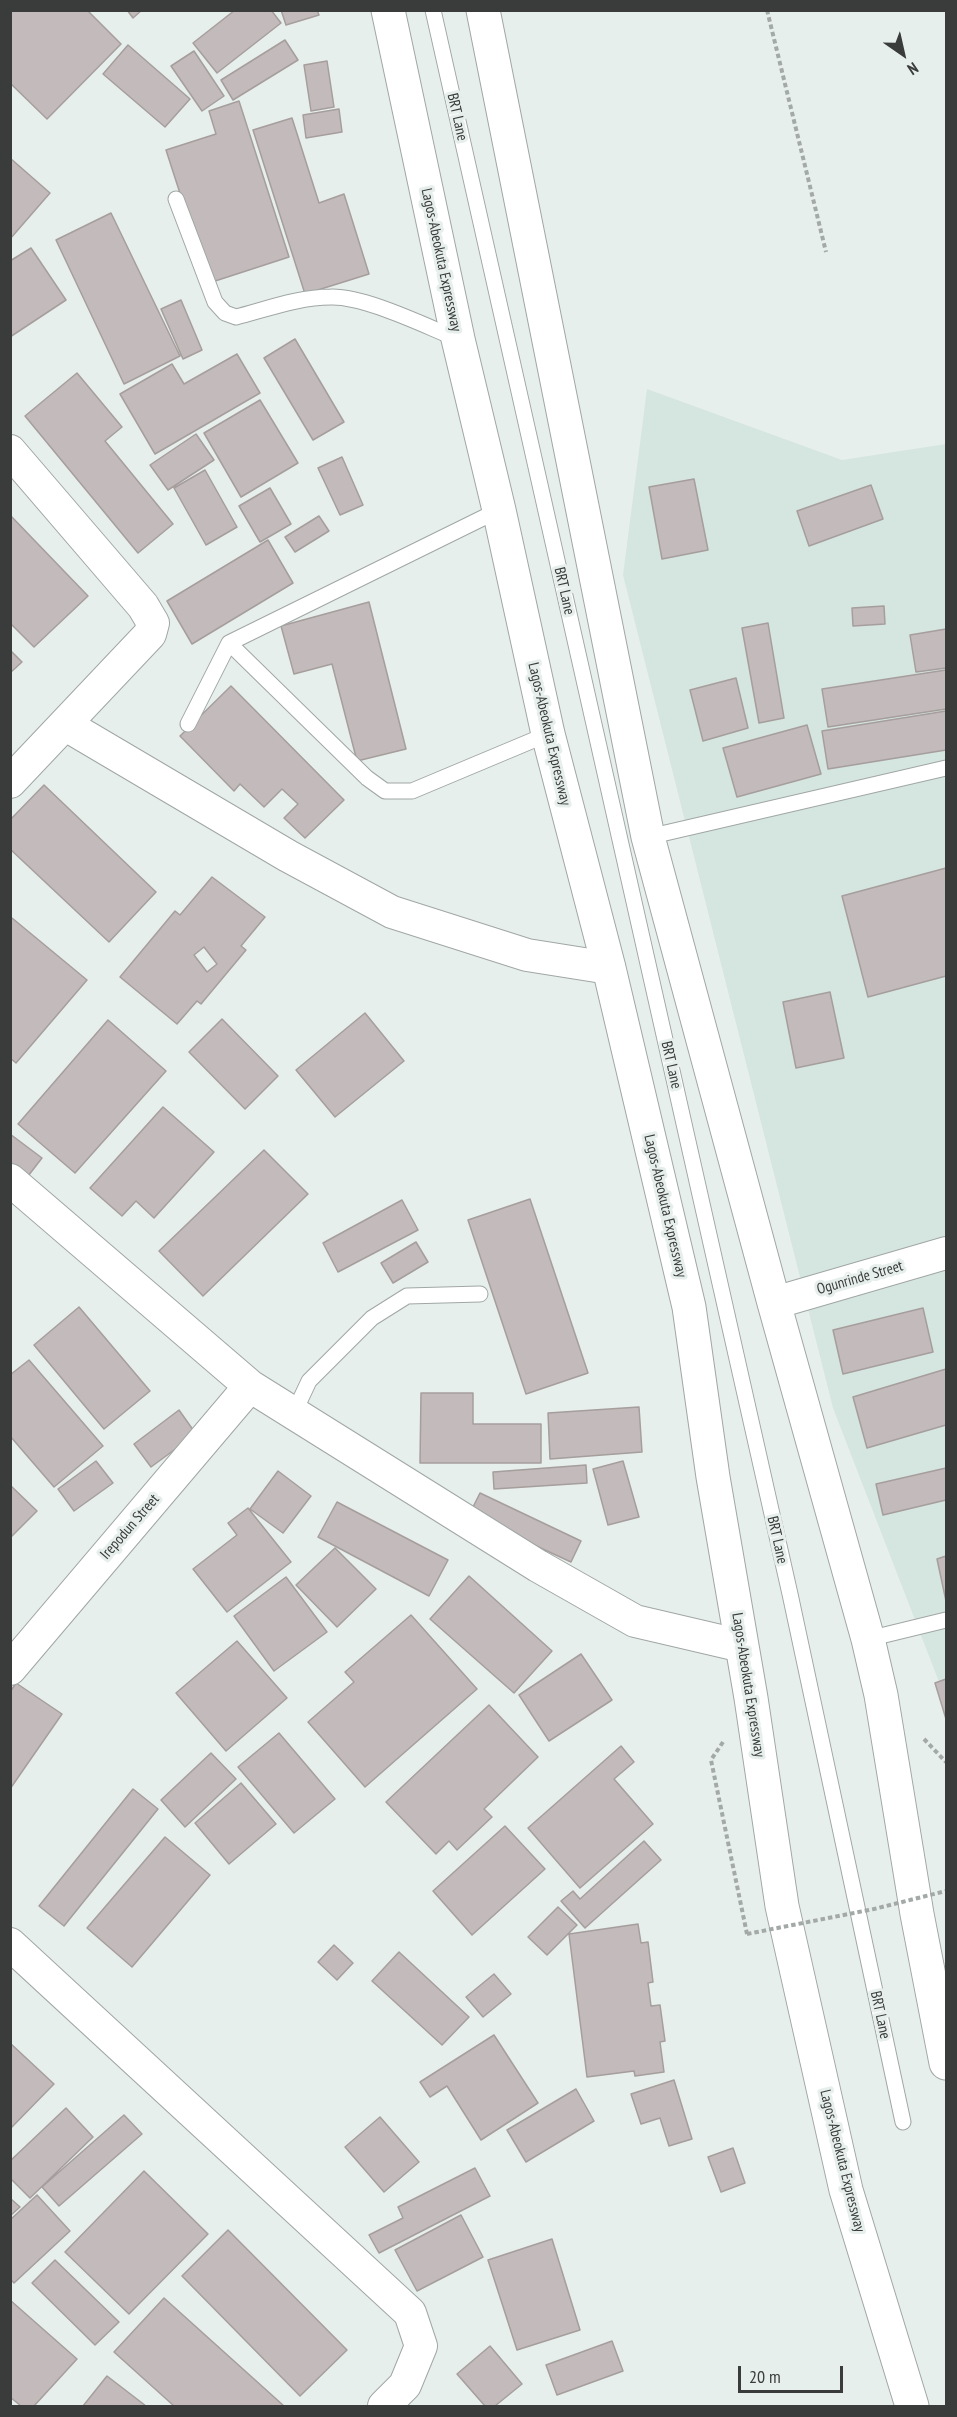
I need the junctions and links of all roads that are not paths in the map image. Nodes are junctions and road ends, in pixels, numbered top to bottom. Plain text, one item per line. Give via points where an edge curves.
1 (388, 10) edge
2 (433, 10) edge
3 (483, 10) edge
4 (176, 199) dead end
5 (458, 339) junction
6 (10, 451) edge
7 (499, 510) junction
8 (229, 643) junction
9 (188, 724) dead end
10 (66, 725) junction
11 (548, 734) junction
12 (946, 768) edge
13 (10, 782) edge
14 (648, 837) junction
15 (609, 968) junction
16 (10, 1180) edge
17 (946, 1253) edge
18 (480, 1294) dead end
19 (774, 1303) junction
20 (250, 1386) junction
21 (294, 1413) junction
22 (946, 1620) edge
23 (868, 1639) junction
24 (742, 1646) junction
25 (10, 1669) edge
26 (10, 1944) edge
27 (946, 2063) edge
28 (903, 2122) dead end
29 (384, 2406) edge
30 (912, 2406) edge

1 - 5 highway, Lagos-Abeokuta Expressway
2 - 28 lane, BRT Lane via 787,1582
3 - 14 highway
4 - 5 lane via 215,302 225,312 236,317 306,300 356,299
5 - 7 highway, Lagos-Abeokuta Expressway
6 - 10 street via 153,623 150,634
7 - 8 lane
7 - 11 highway, Lagos-Abeokuta Expressway
8 - 9 lane
8 - 11 lane via 385,791 412,791
10 - 13 street
10 - 15 street via 288,856 392,912 527,955
11 - 15 highway, Lagos-Abeokuta Expressway
12 - 14 lane
14 - 19 highway
15 - 24 highway, Lagos-Abeokuta Expressway via 689,1307
16 - 20 street
17 - 19 street, Ogunrinde Street
18 - 21 lane via 407,1296 372,1318 309,1382
19 - 23 highway
20 - 21 street
20 - 25 street, Irepodun Street
21 - 24 street via 538,1566 635,1621
22 - 23 lane
23 - 27 highway
24 - 30 highway, Lagos-Abeokuta Expressway via 782,1906 846,2190
26 - 29 street via 410,2313 421,2346 405,2385

